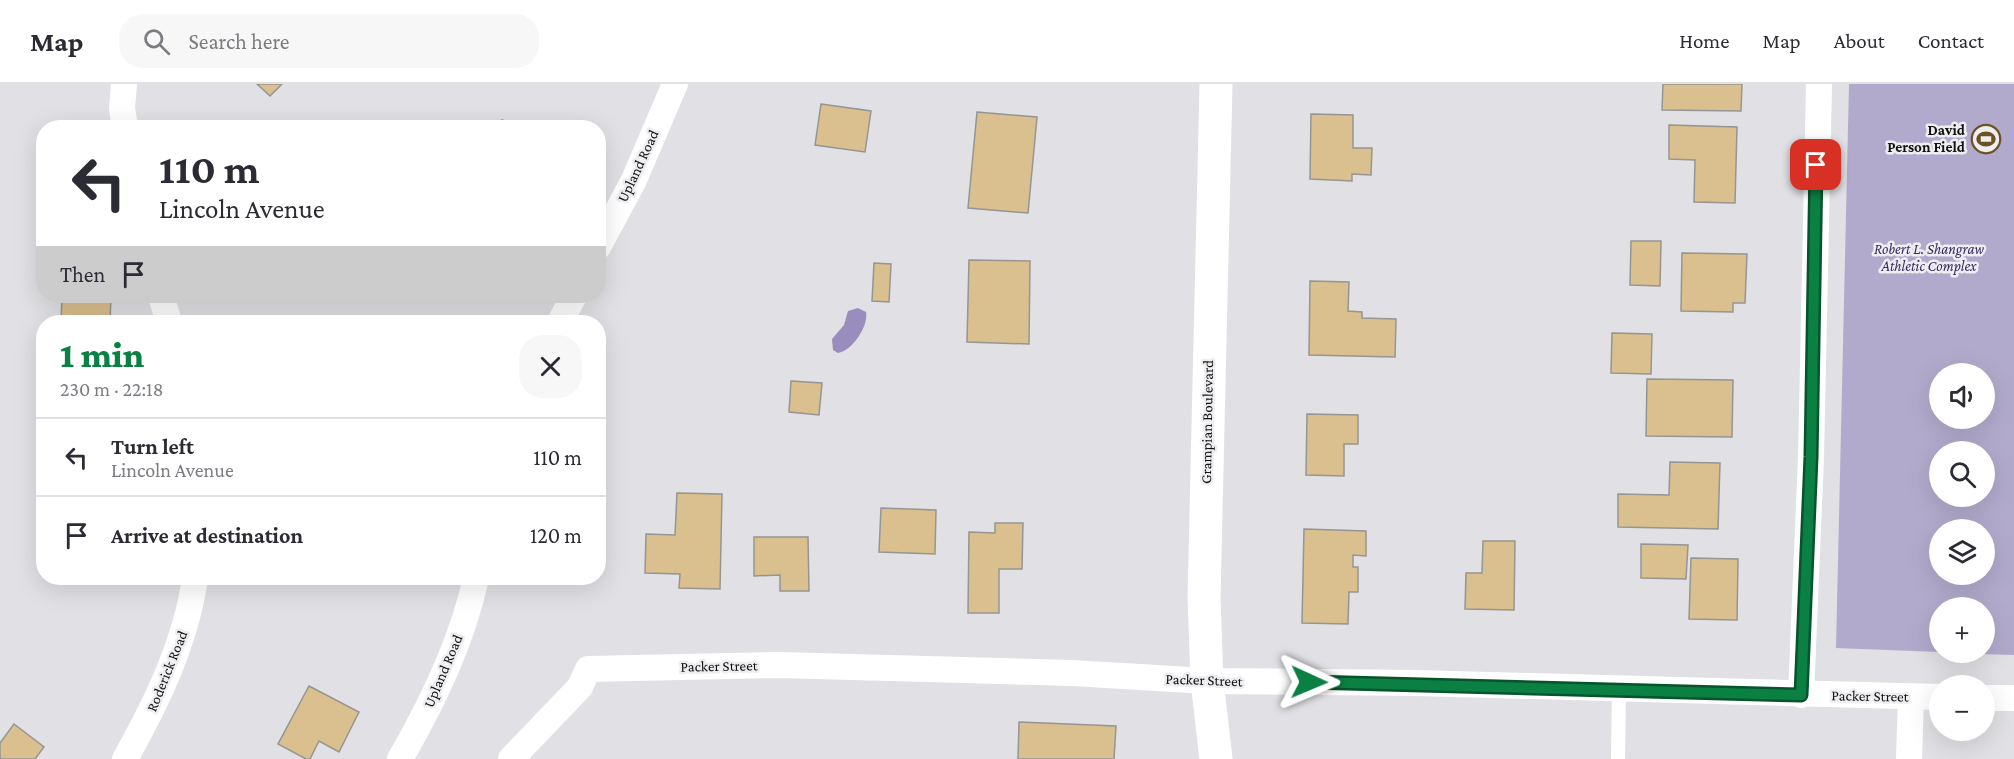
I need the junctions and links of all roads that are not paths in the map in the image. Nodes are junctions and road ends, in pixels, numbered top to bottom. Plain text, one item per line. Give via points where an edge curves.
1 (124, 84) edge
2 (675, 84) edge
3 (1216, 84) edge
4 (1819, 84) edge
5 (124, 120) edge
6 (606, 232) edge
7 (194, 585) edge
8 (474, 585) edge
9 (1207, 681) junction
10 (1619, 689) junction
11 (1801, 695) junction
12 (1911, 697) junction
13 (1929, 697) edge
14 (1995, 698) edge
15 (2014, 698) edge
16 (125, 759) edge
17 (400, 759) edge
18 (511, 759) edge
19 (1216, 759) edge
20 (1618, 759) edge
21 (1909, 759) edge

1 - 5 street
2 - 6 street, Upland Road via 634,180
3 - 9 street, Grampian Boulevard via 1204,598
4 - 11 street
7 - 16 street, Roderick Road via 179,646 149,716
8 - 17 street, Upland Road via 454,651
9 - 10 street, Packer Street
9 - 18 street, Packer Street via 779,665 588,669 580,687
9 - 19 street, Grampian Boulevard
10 - 11 street, Packer Street
10 - 20 lane
11 - 12 street, Packer Street
12 - 13 street, Packer Street
12 - 21 street
14 - 15 street

